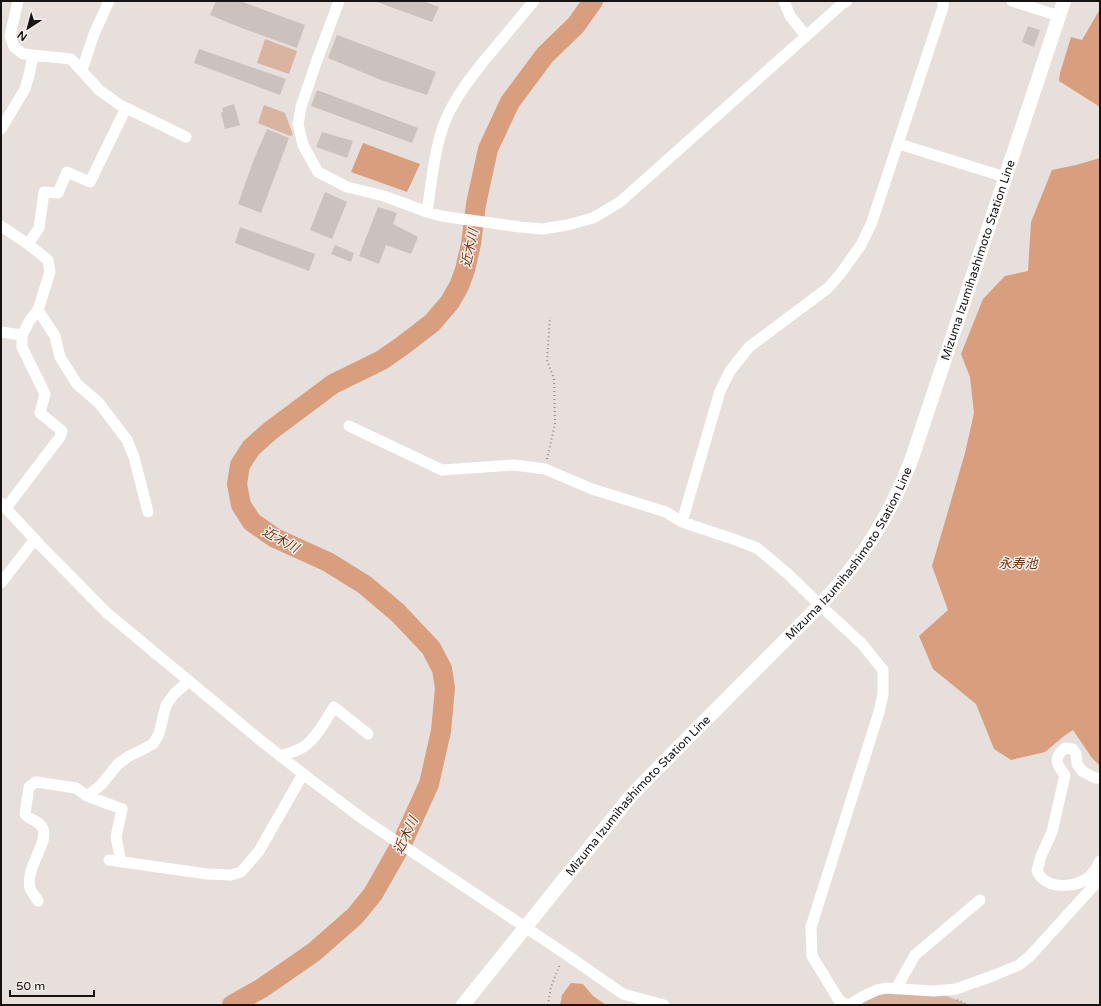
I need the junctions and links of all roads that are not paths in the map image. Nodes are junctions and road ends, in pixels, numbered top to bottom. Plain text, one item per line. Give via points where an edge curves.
1 (18, 1) edge
2 (109, 1) edge
3 (339, 1) edge
4 (534, 1) edge
5 (784, 1) edge
6 (847, 1) edge
7 (943, 1) edge
8 (1012, 1) edge
9 (1064, 1) edge
10 (1059, 16) junction
11 (806, 36) junction
12 (33, 55) junction
13 (82, 70) junction
14 (126, 108) junction
15 (1, 129) edge
16 (186, 137) dead end
17 (899, 144) junction
18 (1005, 177) junction
19 (427, 212) junction
20 (1, 226) edge
21 (28, 244) junction
22 (38, 310) junction
23 (1, 332) edge
24 (22, 335) junction
25 (349, 426) dead end
26 (3, 505) edge
27 (148, 512) dead end
28 (682, 522) junction
29 (35, 539) junction
30 (1, 583) edge
31 (820, 605) junction
32 (189, 681) junction
33 (368, 734) dead end
34 (280, 756) junction
35 (1082, 771) junction
36 (302, 774) junction
37 (1065, 775) junction
38 (1100, 778) edge
39 (87, 796) junction
40 (109, 860) dead end
41 (1100, 861) edge
42 (121, 862) junction
43 (1100, 879) edge
44 (980, 900) dead end
45 (38, 901) dead end
46 (526, 927) junction
47 (896, 989) junction
48 (842, 1004) edge
49 (463, 1005) edge
50 (664, 1005) edge

1 - 12 street via 10,36 14,47 23,54
2 - 13 street
3 - 19 street via 301,107 298,124 303,145 318,172 347,187 384,196
4 - 19 street via 469,80 449,112 437,147
5 - 11 street via 790,16
6 - 11 street
7 - 17 street via 944,7
8 - 10 street
9 - 10 main road, Mizuma Izumihashimoto Station Line
10 - 18 main road, Mizuma Izumihashimoto Station Line
11 - 19 street via 620,202 593,218 543,229
12 - 13 street via 71,60
12 - 15 street via 25,90
13 - 14 street via 99,90
14 - 16 street
14 - 21 street via 90,182 67,172 58,193 44,192 38,228
17 - 18 street
17 - 28 street via 872,222 861,245 841,273 828,288 749,347 730,371 720,391
18 - 31 main road, Mizuma Izumihashimoto Station Line via 906,473 892,505 866,548 840,584
20 - 21 street
21 - 22 street via 48,260 50,272
22 - 24 street
22 - 27 street via 56,336 60,357 77,384 99,403 127,440 134,456
23 - 24 street
24 - 26 street via 22,347 45,394 40,413 62,431 60,437
25 - 28 street via 442,470 514,465 545,470 592,489 666,512
26 - 29 street
28 - 31 street via 757,548
29 - 30 street
29 - 32 street via 107,613
31 - 46 main road, Mizuma Izumihashimoto Station Line via 635,792
31 - 48 street via 862,644 883,670 883,694 879,712 811,927 812,956
32 - 34 street
32 - 39 street via 166,705 159,734 153,744 128,756
33 - 34 street via 334,707 306,745
34 - 36 street
35 - 37 street
35 - 37 street via 1077,764 1076,754 1072,749 1065,748 1059,752 1056,759 1058,767
35 - 38 street
36 - 42 street via 258,851 241,872 231,875 207,874
36 - 46 street
37 - 41 street via 1052,832 1040,856 1037,871 1042,879 1063,886 1089,878
39 - 42 street via 122,809 116,837
39 - 45 street via 76,788 36,782 29,787 25,814 40,823 44,830 44,839 31,868 30,888
40 - 42 street
43 - 47 street via 1019,965 956,989
44 - 47 street via 915,955
46 - 49 main road, Mizuma Izumihashimoto Station Line
46 - 50 street via 623,994
47 - 48 street via 877,990

